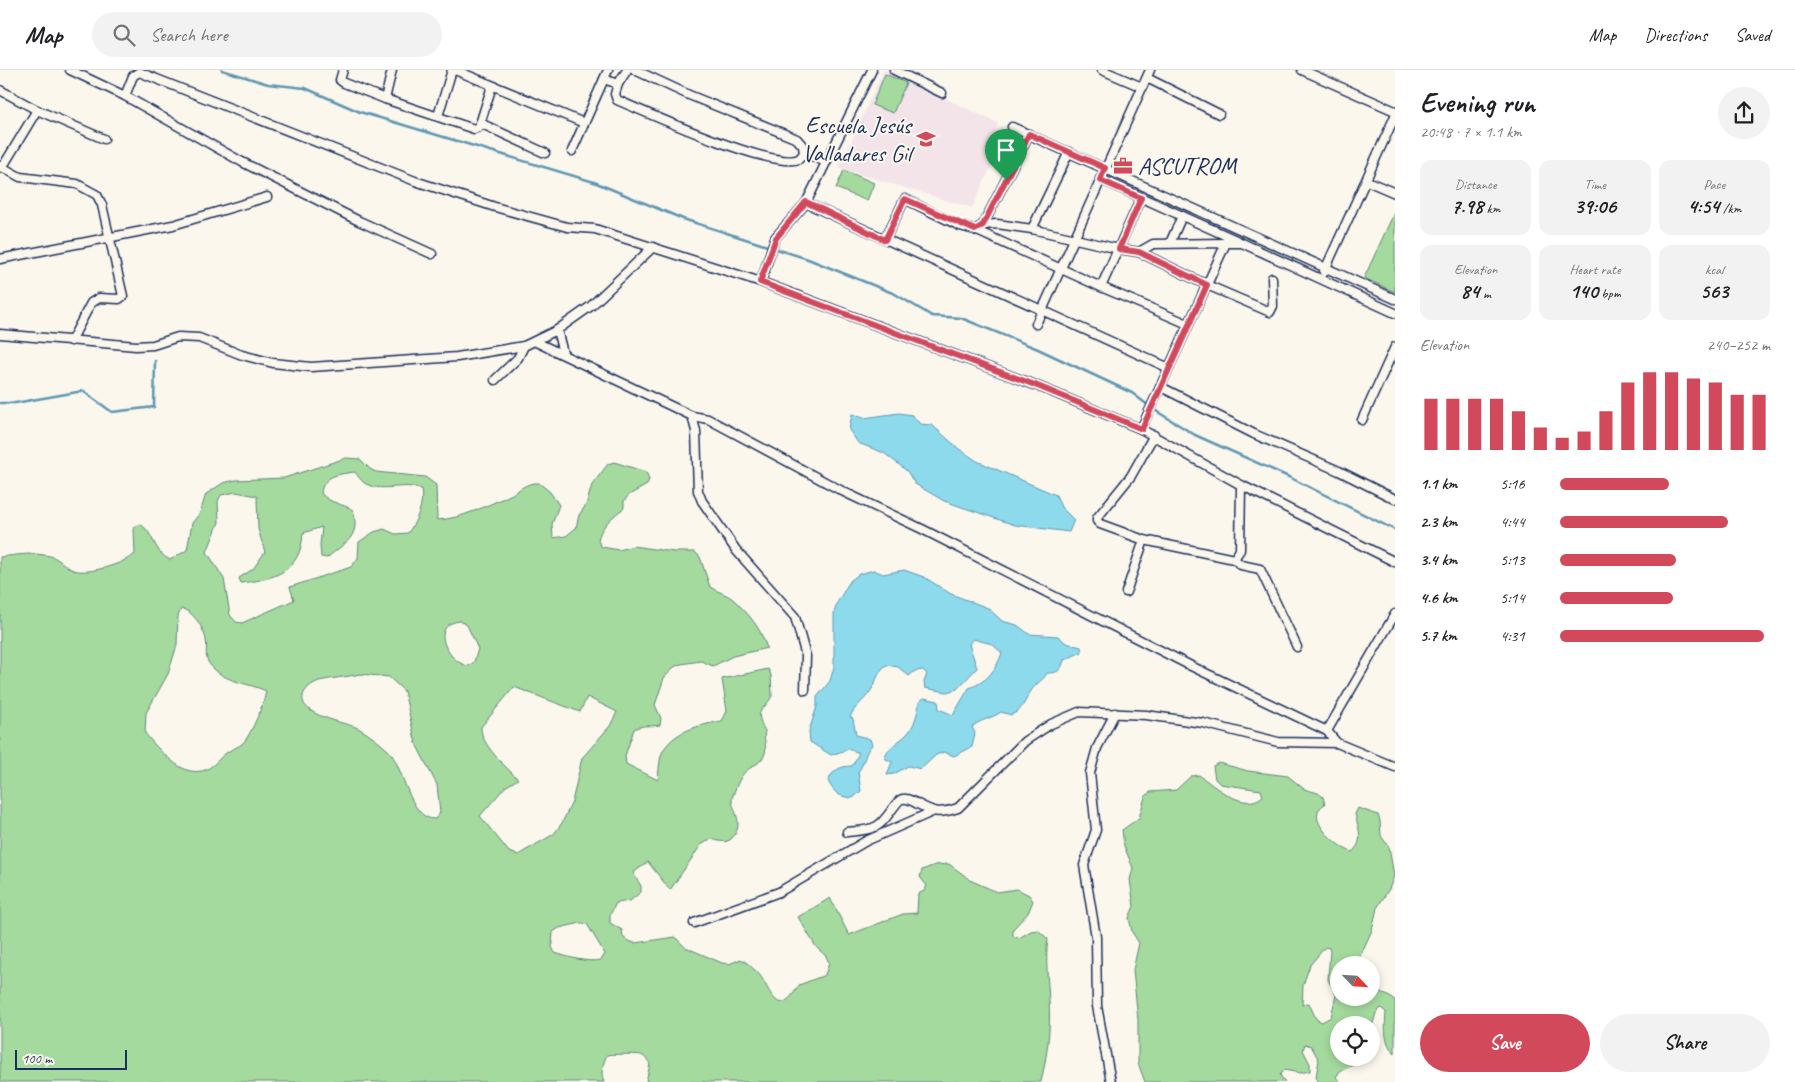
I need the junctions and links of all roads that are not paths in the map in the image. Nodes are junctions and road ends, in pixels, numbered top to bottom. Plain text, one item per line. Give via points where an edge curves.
1 (70, 70) edge
2 (343, 70) edge
3 (392, 70) edge
4 (454, 70) edge
5 (608, 70) edge
6 (627, 70) edge
7 (635, 70) edge
8 (872, 70) edge
9 (894, 70) edge
10 (1102, 70) edge
11 (1302, 70) edge
12 (1148, 74) edge
13 (604, 78) junction
14 (618, 84) junction
15 (492, 86) junction
16 (1142, 87) junction
17 (0, 90) edge
18 (942, 93) dead end
19 (125, 96) junction
20 (385, 99) junction
21 (37, 110) junction
22 (1395, 111) edge
23 (1219, 114) dead end
24 (438, 116) junction
25 (1395, 116) edge
26 (480, 123) junction
27 (584, 123) junction
28 (1012, 127) dead end
29 (1029, 134) junction
30 (104, 139) dead end
31 (572, 150) dead end
32 (1069, 152) junction
33 (545, 153) dead end
34 (804, 153) junction
35 (826, 162) junction
36 (1, 167) edge
37 (1105, 168) junction
38 (1100, 180) junction
39 (1367, 181) junction
40 (1395, 193) edge
41 (267, 197) dead end
42 (1141, 198) junction
43 (806, 202) junction
44 (1182, 216) junction
45 (983, 225) junction
46 (1032, 229) junction
47 (975, 230) junction
48 (110, 238) junction
49 (885, 240) junction
50 (1074, 240) junction
51 (1170, 242) junction
52 (1226, 243) junction
53 (1242, 243) junction
54 (654, 247) junction
55 (1119, 249) junction
56 (1139, 252) junction
57 (432, 254) dead end
58 (0, 260) edge
59 (1326, 268) junction
60 (1060, 269) junction
61 (1272, 278) dead end
62 (1321, 279) junction
63 (760, 282) junction
64 (1207, 285) junction
65 (1101, 288) junction
66 (1395, 299) edge
67 (1042, 309) junction
68 (1395, 313) edge
69 (1036, 324) dead end
70 (1188, 324) junction
71 (557, 330) junction
72 (0, 334) edge
73 (71, 341) junction
74 (536, 342) junction
75 (524, 346) junction
76 (1395, 347) edge
77 (563, 353) junction
78 (1169, 368) junction
79 (495, 380) dead end
80 (1159, 390) junction
81 (692, 416) junction
82 (1362, 420) dead end
83 (1143, 426) junction
84 (1154, 435) junction
85 (1242, 485) junction
86 (1395, 499) edge
87 (1144, 540) junction
88 (1234, 559) junction
89 (1395, 562) edge
90 (1126, 592) dead end
91 (1395, 614) edge
92 (1297, 647) dead end
93 (805, 690) dead end
94 (1115, 714) junction
95 (1328, 731) junction
96 (1337, 743) junction
97 (1395, 767) edge
98 (932, 812) junction
99 (847, 832) dead end
100 (694, 923) dead end
101 (1111, 1082) edge

1 - 19 street
2 - 20 street via 340,80 344,83
3 - 20 street
4 - 15 street
4 - 24 street
5 - 13 street
6 - 14 street
7 - 34 street via 797,139
8 - 35 street
9 - 18 street
10 - 16 street
11 - 22 street
12 - 16 street
12 - 23 street
13 - 14 street
13 - 27 street
14 - 34 street via 617,100 752,153 789,161 799,159
15 - 26 street
15 - 27 street
16 - 37 street
17 - 21 street
19 - 54 street via 133,76 140,72 415,181 567,227 595,229
19 - 57 street via 242,162
20 - 24 street
21 - 30 street
21 - 36 street
24 - 26 street via 474,129
25 - 39 street
26 - 33 street
27 - 31 street
28 - 29 street
29 - 32 street
29 - 45 street
32 - 37 street
32 - 46 street
34 - 35 street
35 - 43 street
36 - 48 street via 20,177 77,184 92,191 102,205
37 - 38 street
37 - 59 street
38 - 42 street
38 - 50 street
39 - 40 street
39 - 59 street
41 - 48 street via 173,225
42 - 44 street
42 - 55 street
43 - 49 street
43 - 63 street via 776,238
44 - 51 street
44 - 53 street
45 - 46 street
45 - 47 street
46 - 50 street
47 - 49 street via 905,199
47 - 60 street
48 - 58 street
48 - 73 street via 123,296 120,299 99,298 91,303
49 - 67 street
50 - 55 street
50 - 60 street
51 - 52 street
51 - 56 street via 1153,244
52 - 53 street
52 - 64 street
53 - 62 street
54 - 63 street
54 - 71 street via 591,306
55 - 56 street
55 - 65 street
56 - 64 street
59 - 62 street
59 - 66 street
60 - 65 street
60 - 67 street
61 - 64 street via 1273,306 1270,312
62 - 68 street
63 - 83 street
64 - 70 street
65 - 70 street
67 - 69 street
67 - 78 street
70 - 78 street
71 - 74 street
71 - 77 street
72 - 73 street
73 - 75 street via 153,346 178,337 199,338 242,355 273,363 311,367 457,357
74 - 75 street
74 - 77 street
75 - 79 street via 518,358
76 - 82 street
77 - 81 street
78 - 80 street
80 - 83 street
80 - 86 street
81 - 93 street via 696,431 698,491 702,501 736,550 796,617 806,656
81 - 95 street via 708,419 844,492
83 - 84 street
84 - 85 street
84 - 87 street via 1131,476 1097,521
85 - 88 street via 1240,550
85 - 89 street
87 - 88 street
87 - 90 street
88 - 92 street via 1241,565 1260,569
91 - 95 street
94 - 96 street via 1203,723 1278,742
94 - 98 street via 1079,712 1051,724 1025,741 958,808
94 - 101 street via 1097,748 1090,773 1096,830 1084,865 1096,937 1097,1006
95 - 96 street
96 - 97 street
98 - 99 street via 908,799 901,799 895,802 892,813 879,825 868,830
98 - 100 street via 866,841 779,892

